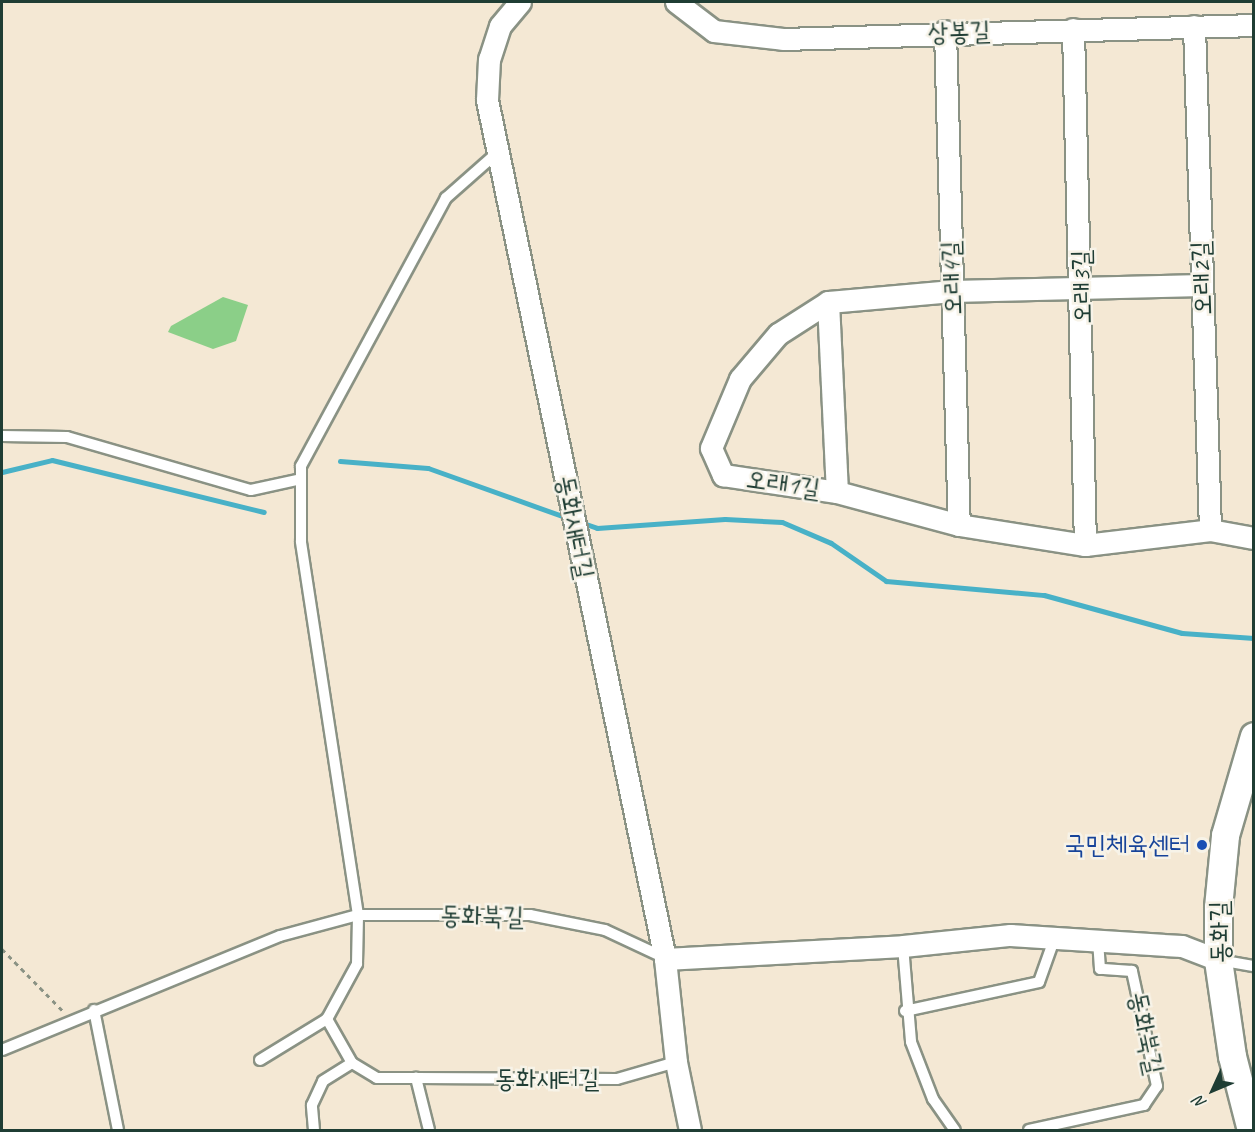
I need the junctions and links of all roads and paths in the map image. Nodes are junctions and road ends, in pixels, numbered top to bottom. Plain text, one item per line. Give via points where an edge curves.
1 (520, 2) edge
2 (676, 2) edge
3 (1194, 26) junction
4 (1254, 26) edge
5 (1073, 29) junction
6 (945, 31) junction
7 (498, 152) junction
8 (1202, 285) junction
9 (1083, 288) junction
10 (952, 291) junction
11 (828, 302) junction
12 (2, 436) edge
13 (301, 479) junction
14 (837, 492) junction
15 (959, 525) junction
16 (1210, 530) junction
17 (1254, 538) edge
18 (1085, 545) junction
19 (1254, 736) edge
20 (358, 915) junction
21 (1056, 935) junction
22 (1098, 941) junction
23 (903, 946) junction
24 (2, 950) edge
25 (665, 958) junction
26 (1218, 960) junction
27 (1254, 966) edge
28 (94, 1010) junction
29 (905, 1011) junction
30 (327, 1019) junction
31 (72, 1020) junction
32 (2, 1050) edge
33 (260, 1060) dead end
34 (676, 1062) junction
35 (352, 1063) junction
36 (416, 1078) junction
37 (1029, 1130) edge
38 (118, 1131) edge
39 (314, 1131) edge
40 (429, 1131) edge
41 (690, 1131) edge
42 (955, 1131) edge
43 (1251, 1131) edge

1 - 7 street, 동화새터길 via 500,26 489,58 487,100
2 - 6 street, 상봉길 via 714,31 783,39
3 - 4 street, 상봉길
3 - 5 street, 상봉길
3 - 8 street, 오래2길
5 - 6 street, 상봉길
5 - 9 street, 오래3길
6 - 10 street, 오래4길
7 - 13 lane via 446,198 301,466
7 - 25 street, 동화새터길
8 - 9 street, 오래1길
8 - 16 street, 오래2길
9 - 10 street, 오래1길
9 - 18 street, 오래3길
10 - 11 street, 오래1길
10 - 15 street, 오래4길
11 - 14 street
11 - 14 street, 오래1길 via 778,333 740,379 711,448 723,475
12 - 13 lane via 67,438 251,490
13 - 20 lane via 301,541
14 - 15 street, 오래1길
15 - 18 street, 오래1길
16 - 17 street, 오래1길
16 - 18 street, 오래1길
19 - 26 street, 동화길 via 1225,835
20 - 25 lane, 동화북길 via 530,915 605,930
20 - 28 lane, 동화북길 via 280,936
20 - 30 lane via 357,964
21 - 22 street, 동화북길
21 - 23 street, 동화북길
21 - 29 lane via 1039,982
22 - 26 street, 동화북길 via 1182,946
22 - 37 lane, 동화북길 via 1100,969 1132,971 1157,1086 1144,1105
23 - 25 street, 동화북길
23 - 29 lane
24 - 31 path
25 - 34 street, 동화새터길
26 - 27 lane
26 - 43 street, 동화길 via 1232,1056
28 - 31 lane, 동화북길
28 - 38 lane
29 - 42 lane via 933,1099
30 - 33 lane
30 - 35 lane
31 - 32 lane, 동화북길
34 - 36 lane, 동화새터길 via 617,1079
34 - 41 street, 동화새터길
35 - 36 lane, 동화새터길 via 377,1078
35 - 39 lane via 323,1081 312,1105
36 - 40 lane

